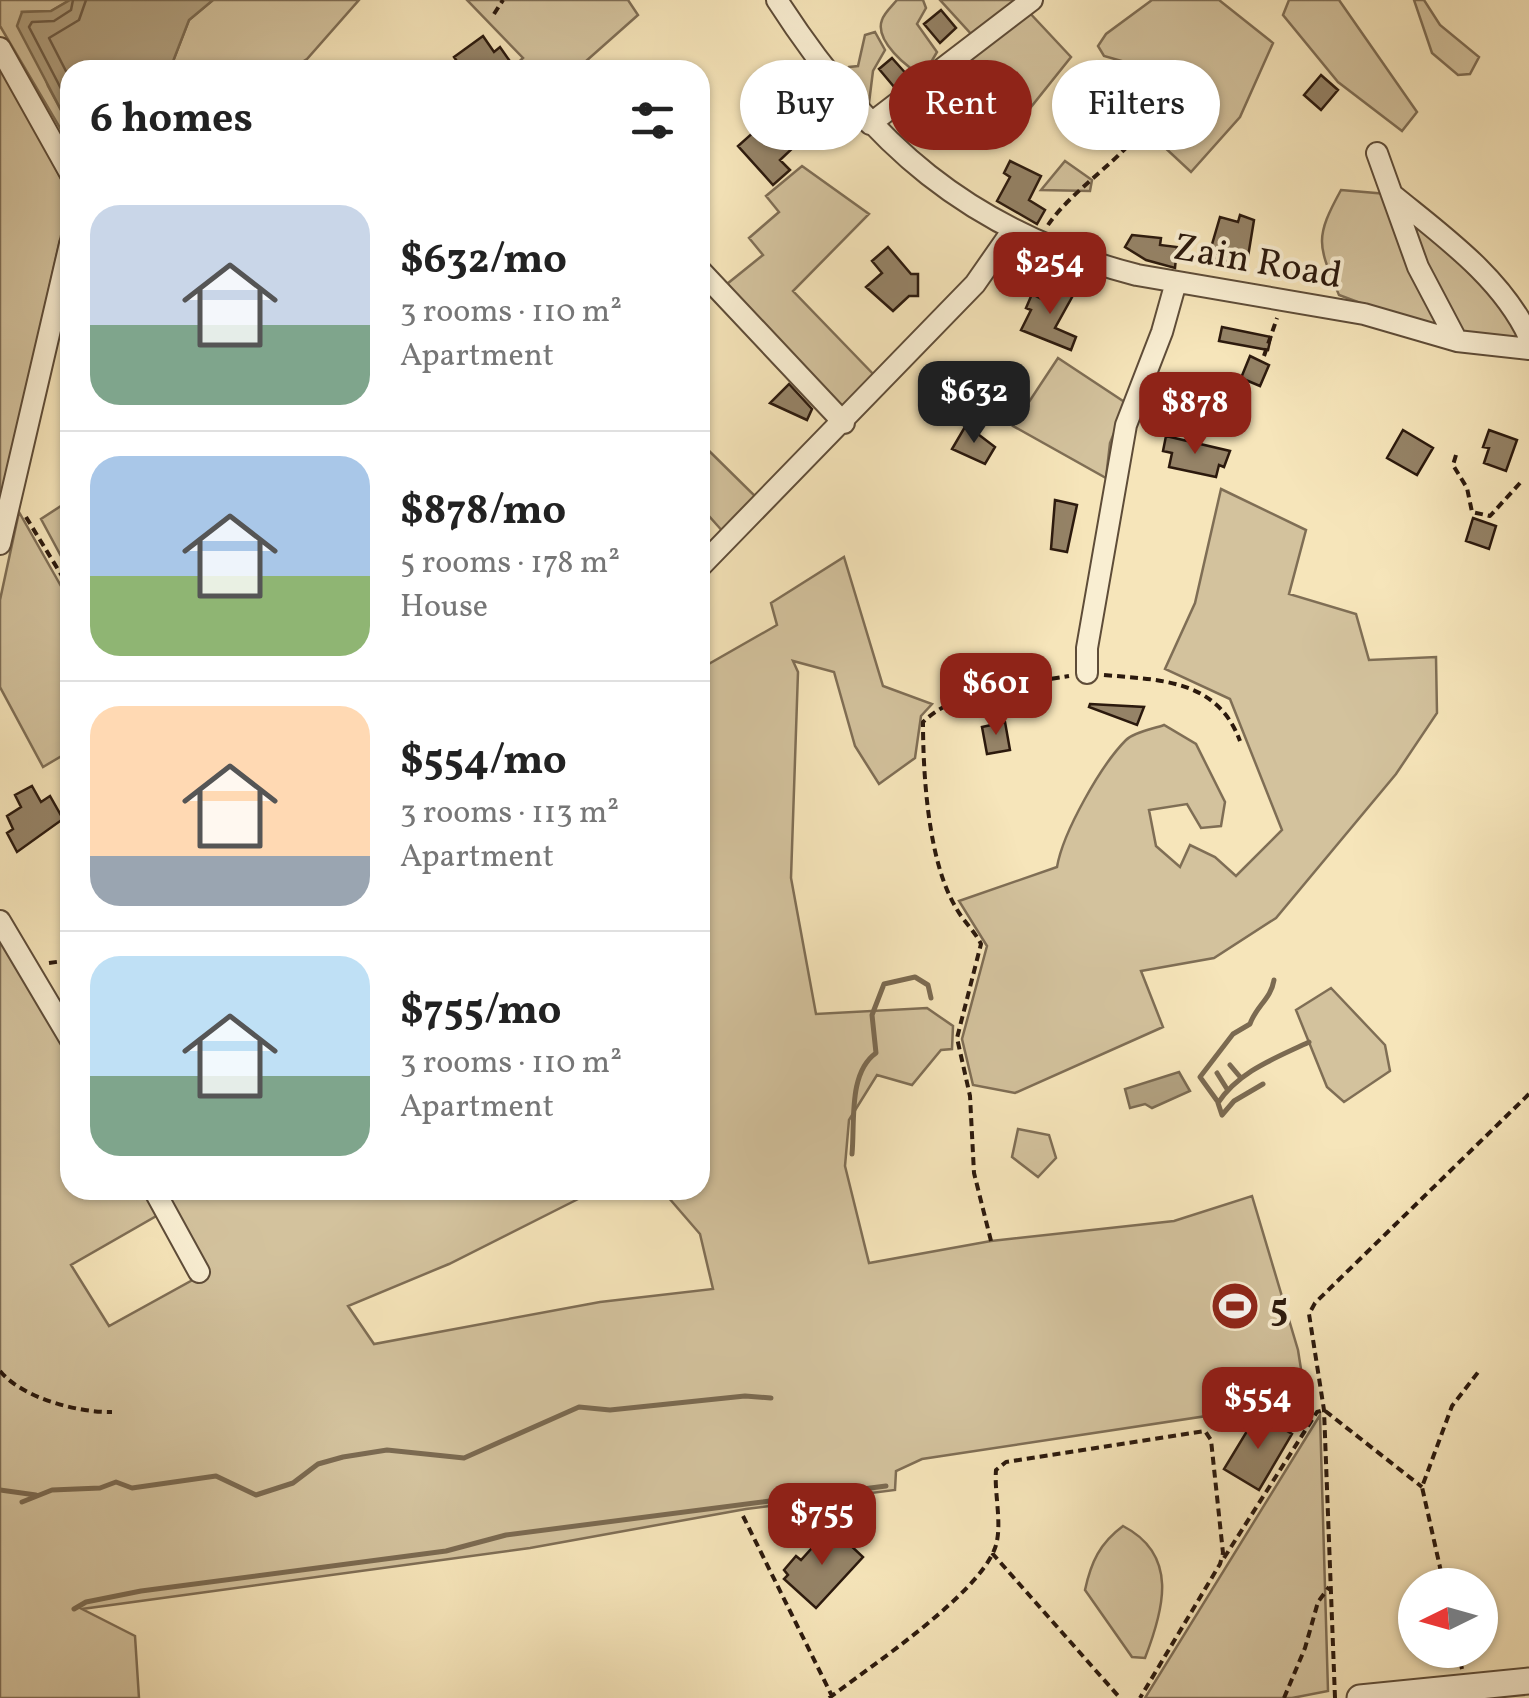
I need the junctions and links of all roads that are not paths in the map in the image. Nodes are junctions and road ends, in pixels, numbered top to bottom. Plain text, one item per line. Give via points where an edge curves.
1 (777, 0) edge
2 (1032, 0) edge
3 (0, 48) edge
4 (870, 124) junction
5 (1377, 154) dead end
6 (60, 155) edge
7 (1394, 196) junction
8 (1012, 230) junction
9 (710, 281) edge
10 (1176, 282) junction
11 (60, 285) edge
12 (1529, 337) edge
13 (1457, 341) junction
14 (1529, 350) edge
15 (844, 423) junction
16 (0, 544) edge
17 (710, 557) edge
18 (1087, 673) road end
19 (0, 921) edge
20 (60, 1021) edge
21 (159, 1200) edge
22 (199, 1272) dead end
23 (1529, 1681) edge
24 (1360, 1698) edge

1 - 4 street, Zain Road via 828,78
2 - 4 street
3 - 6 street
4 - 8 street, Zain Road via 965,203
5 - 7 street
7 - 12 street via 1497,288
7 - 13 street via 1418,267
8 - 10 street, Zain Road via 1100,266
8 - 15 street via 985,273
9 - 15 street
10 - 13 street, Zain Road via 1364,314
10 - 18 street via 1126,425
11 - 16 street
13 - 14 street, Zain Road
15 - 17 street
19 - 20 street
21 - 22 street
23 - 24 street

